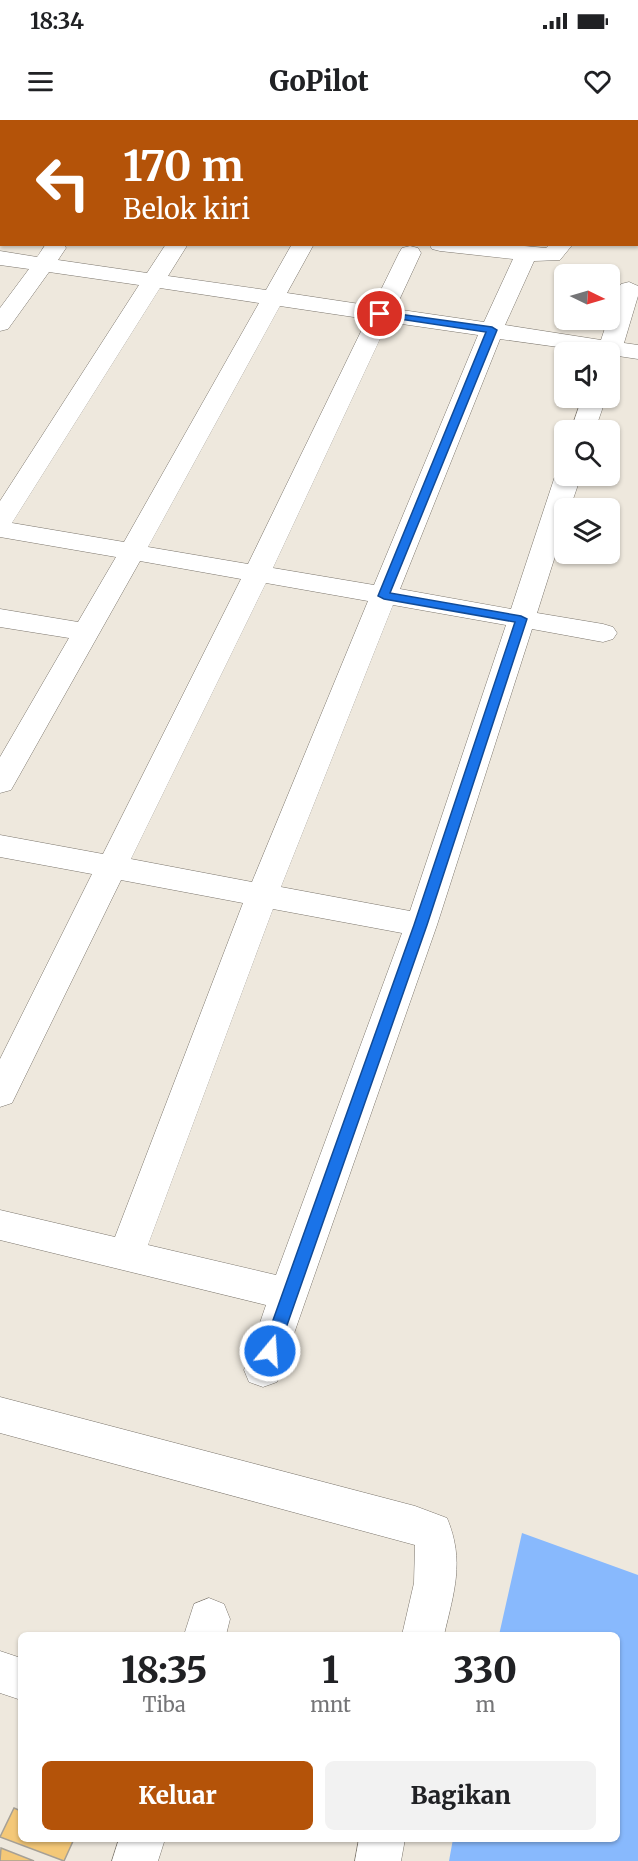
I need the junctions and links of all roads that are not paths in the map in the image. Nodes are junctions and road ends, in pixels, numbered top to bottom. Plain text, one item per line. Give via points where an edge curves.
1 (57, 246) edge
2 (176, 246) edge
3 (302, 246) edge
4 (456, 246) edge
5 (560, 246) edge
6 (410, 253) dead end
7 (526, 255) junction
8 (0, 258) edge
9 (44, 264) junction
10 (154, 280) junction
11 (629, 288) dead end
12 (274, 298) junction
13 (380, 314) junction
14 (0, 324) edge
15 (492, 330) junction
16 (563, 342) edge
17 (612, 342) edge
18 (620, 351) edge
19 (638, 352) edge
20 (565, 486) edge
21 (0, 520) edge
22 (0, 529) edge
23 (132, 552) junction
24 (256, 573) junction
25 (384, 596) junction
26 (0, 618) edge
27 (521, 619) junction
28 (86, 632) junction
29 (603, 633) dead end
30 (0, 783) edge
31 (0, 846) edge
32 (110, 867) junction
33 (262, 895) junction
34 (421, 925) junction
35 (0, 1093) edge
36 (0, 1225) edge
37 (126, 1255) junction
38 (288, 1294) junction
39 (263, 1370) dead end
40 (0, 1415) edge
41 (424, 1632) edge
42 (0, 1672) edge
43 (18, 1678) edge
44 (141, 1842) edge
45 (381, 1842) edge
46 (135, 1861) edge
47 (378, 1861) edge

1 - 9 street
2 - 10 street
3 - 12 street
4 - 7 street
5 - 7 street via 552,255
6 - 13 street
7 - 15 street
8 - 9 street
9 - 10 street
9 - 14 street
10 - 12 street
10 - 21 street
11 - 17 street
12 - 13 street
12 - 23 street
13 - 15 street
13 - 24 street
15 - 16 street
15 - 25 street
18 - 19 street
20 - 27 street
22 - 23 street
23 - 24 street
23 - 28 street
24 - 25 street
24 - 32 street
25 - 27 street
25 - 33 street
26 - 28 street
27 - 29 street
27 - 34 street
28 - 30 street
31 - 32 street
32 - 33 street
32 - 35 street
33 - 34 street
33 - 37 street
34 - 38 street
36 - 37 street
37 - 38 street
38 - 39 street
40 - 41 street via 432,1532 436,1572
42 - 43 street
44 - 46 street
45 - 47 street

